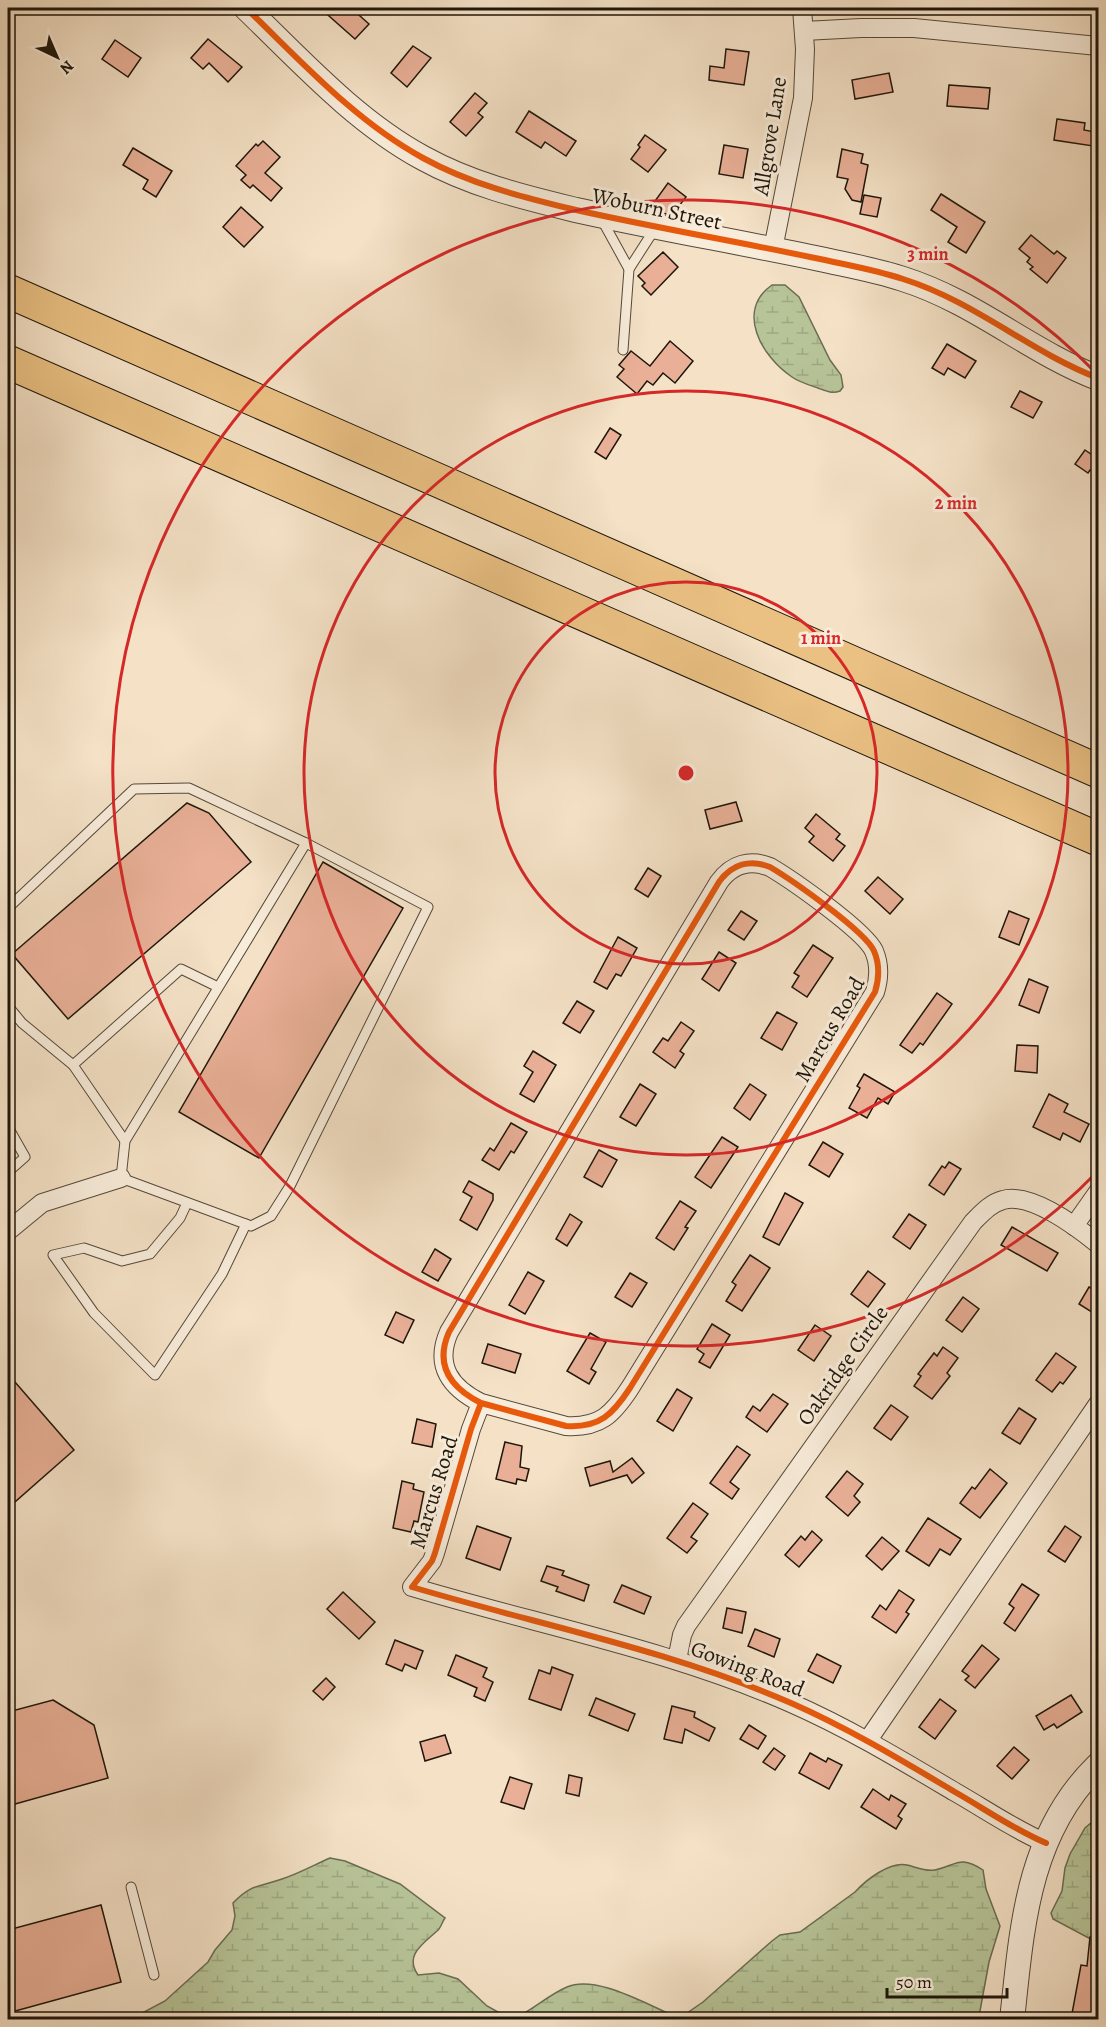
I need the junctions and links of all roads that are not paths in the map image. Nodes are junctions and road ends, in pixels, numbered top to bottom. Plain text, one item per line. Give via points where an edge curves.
1 (246, 8) edge
2 (802, 8) edge
3 (804, 31) junction
4 (1098, 46) edge
5 (599, 215) junction
6 (656, 227) junction
7 (773, 249) junction
8 (629, 269) junction
9 (8, 291) edge
10 (623, 350) dead end
11 (8, 362) edge
12 (1098, 378) edge
13 (1098, 771) edge
14 (1098, 839) edge
15 (306, 843) junction
16 (8, 908) edge
17 (218, 987) junction
18 (8, 1006) edge
19 (73, 1065) junction
20 (8, 1127) edge
21 (125, 1141) junction
22 (8, 1172) edge
23 (121, 1179) junction
24 (1098, 1192) edge
25 (187, 1203) junction
26 (246, 1224) junction
27 (1074, 1226) junction
28 (8, 1231) edge
29 (1098, 1244) edge
30 (481, 1402) junction
31 (1098, 1404) edge
32 (412, 1587) joint
33 (677, 1660) junction
34 (868, 1740) junction
35 (1098, 1766) edge
36 (1046, 1843) junction
37 (132, 1887) dead end
38 (154, 1975) dead end
39 (1012, 2019) edge

1 - 5 street, Woburn Street via 349,105 413,152 490,188
2 - 3 street, Allgrove Lane
3 - 4 street via 914,28
3 - 7 street, Allgrove Lane via 802,98
5 - 6 street, Woburn Street
5 - 8 lane
6 - 7 street, Woburn Street
6 - 8 lane
7 - 12 street, Woburn Street via 922,285 957,300
8 - 10 lane
9 - 13 highway
11 - 14 highway
15 - 16 lane via 189,788 134,789
15 - 17 lane
15 - 26 lane via 428,907 290,1186 271,1216 251,1226
17 - 19 lane via 181,969
17 - 21 lane
18 - 19 lane via 22,1023
19 - 21 lane
20 - 22 lane via 25,1157
21 - 23 lane
23 - 25 lane
23 - 28 street via 42,1203
24 - 27 street
25 - 26 lane
25 - 26 lane via 180,1218 150,1254 122,1262 84,1248 52,1255 94,1313 155,1375 222,1274
27 - 29 street, Oakridge Circle
27 - 33 street, Oakridge Circle via 1043,1207 1015,1199 997,1203 974,1222 686,1626
30 - 30 street, Marcus Road via 579,1427 593,1424 614,1411 871,1000 878,967 869,943 858,930 770,867 742,864 719,882 449,1332 443,1355 447,1373 458,1389
30 - 32 street, Marcus Road via 434,1557
31 - 34 street
32 - 33 street, Gowing Road
33 - 34 street, Gowing Road via 730,1677
34 - 36 street, Gowing Road via 1018,1831
35 - 36 street via 1071,1799
36 - 39 street via 1026,1904
37 - 38 lane

